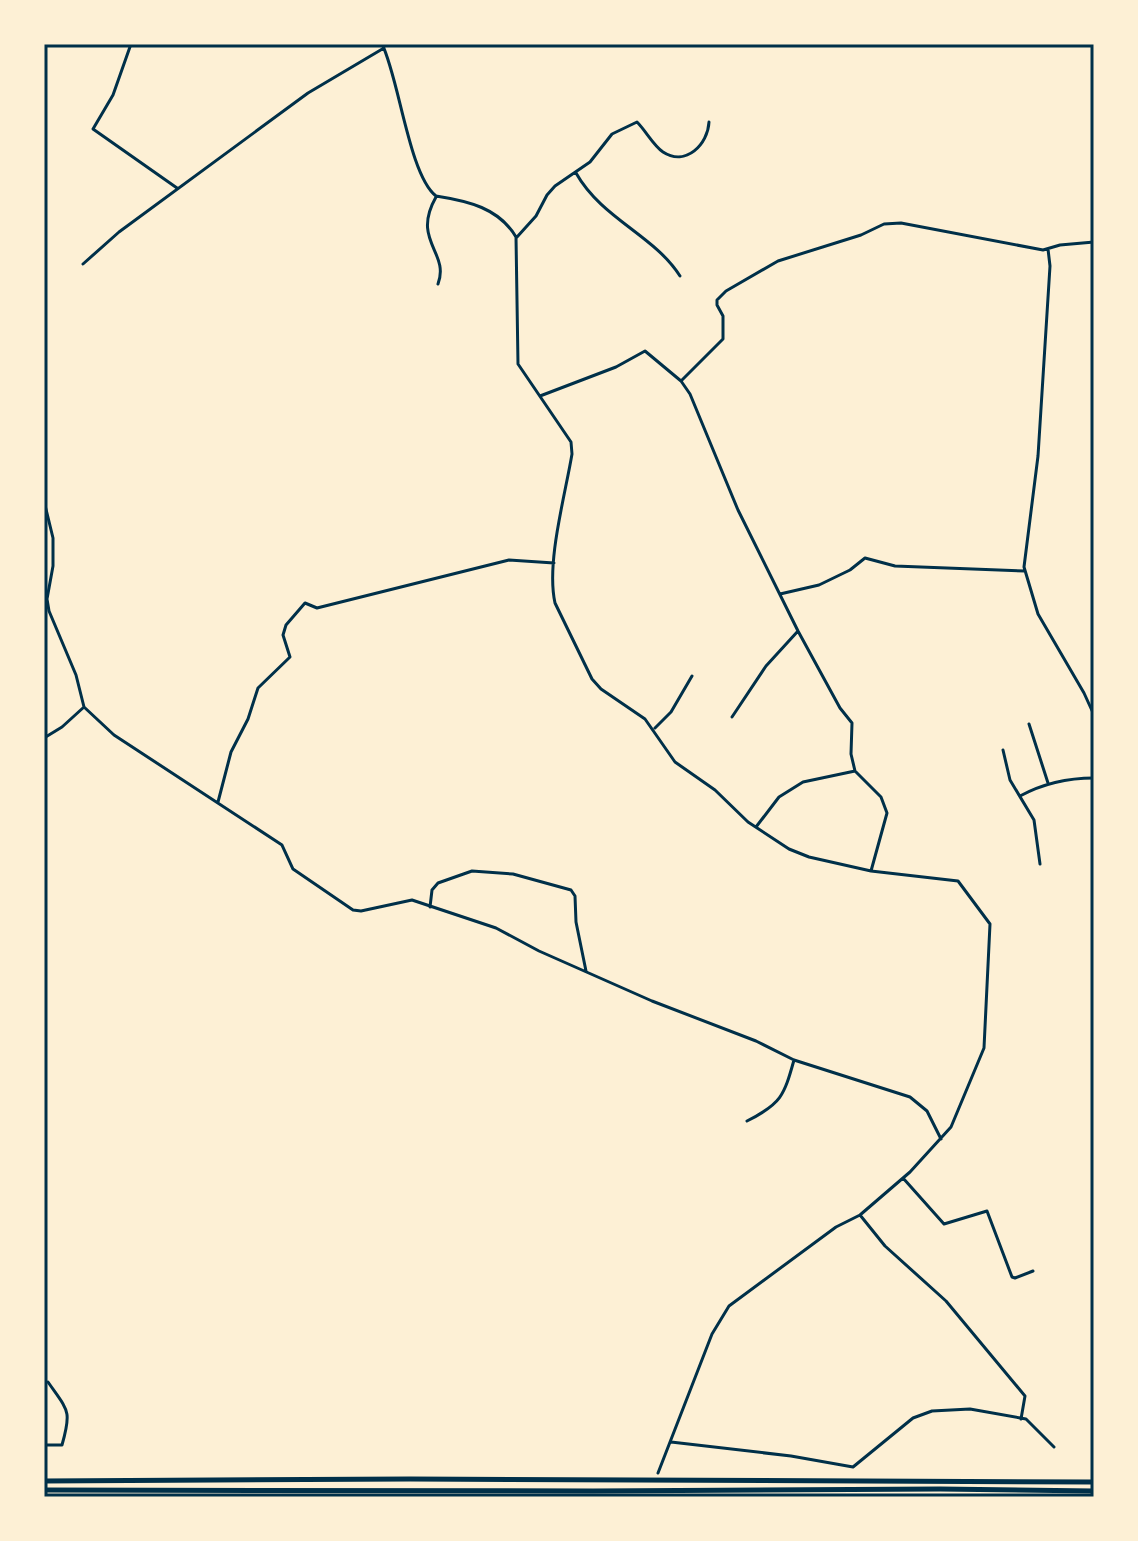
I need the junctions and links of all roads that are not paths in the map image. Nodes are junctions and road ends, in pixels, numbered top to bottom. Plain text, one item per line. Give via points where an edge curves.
1 (131, 44) edge
2 (383, 46) edge
3 (709, 122) dead end
4 (576, 173) junction
5 (177, 188) junction
6 (436, 196) junction
7 (516, 237) junction
8 (1094, 242) edge
9 (1048, 249) junction
10 (83, 264) dead end
11 (680, 276) dead end
12 (438, 284) dead end
13 (681, 381) junction
14 (540, 396) junction
15 (44, 501) edge
16 (554, 563) junction
17 (1025, 571) junction
18 (780, 594) junction
19 (46, 599) edge
20 (798, 631) junction
21 (692, 676) dead end
22 (84, 707) junction
23 (1094, 715) edge
24 (732, 717) dead end
25 (1029, 724) dead end
26 (653, 729) junction
27 (44, 738) edge
28 (1003, 750) dead end
29 (855, 771) junction
30 (1094, 778) edge
31 (1048, 783) junction
32 (1020, 796) junction
33 (218, 803) junction
34 (756, 827) junction
35 (1040, 864) dead end
36 (871, 871) junction
37 (430, 907) junction
38 (586, 971) junction
39 (794, 1060) junction
40 (747, 1121) dead end
41 (941, 1139) junction
42 (903, 1178) junction
43 (860, 1215) junction
44 (1033, 1271) dead end
45 (48, 1382) dead end
46 (1021, 1419) junction
47 (671, 1442) junction
48 (44, 1445) edge
49 (1054, 1447) dead end
50 (658, 1473) dead end
51 (44, 1481) edge
52 (1094, 1482) edge
53 (44, 1490) edge
54 (1094, 1491) edge

1 - 5 street via 113,95 93,129
2 - 5 street
2 - 6 street via 425,183
3 - 4 street via 700,148 678,155 662,151 634,123 612,134
4 - 7 street via 547,195
4 - 11 street via 604,209
5 - 10 street
6 - 7 street via 468,201 496,215
6 - 12 street via 425,226 441,271
7 - 14 street via 518,364
8 - 9 street
9 - 13 street via 890,223 797,254 717,300 723,339
9 - 17 street via 1038,456
13 - 14 street via 645,351
13 - 18 street
14 - 16 street via 571,442
15 - 19 street via 53,538
16 - 26 street via 555,603 592,679
16 - 33 street via 509,560 317,608 305,603 283,635 290,657 258,688 234,743
17 - 18 street via 895,566 865,558 819,585
17 - 23 street via 1038,614
18 - 20 street
19 - 22 street
20 - 24 street via 766,666
20 - 29 street via 852,723
21 - 26 street via 671,712
22 - 27 street
22 - 33 street via 114,735
25 - 31 street
26 - 34 street via 675,762
28 - 32 street
29 - 34 street via 803,782 779,797
29 - 36 street via 881,797 887,813
30 - 31 street
31 - 32 street
32 - 35 street via 1034,820
33 - 37 street via 282,845 293,869 353,910 407,900
34 - 36 street via 795,852
36 - 41 street via 958,881 990,924 984,1048 957,1117
37 - 38 street via 496,928
37 - 38 street via 438,883 485,869 571,890
38 - 39 street
39 - 40 street via 775,1105
39 - 41 street via 910,1097 927,1111
41 - 42 street
42 - 43 street
42 - 44 street via 944,1224 987,1211 1012,1277
43 - 46 street via 885,1246 946,1301 1025,1396
43 - 47 street via 729,1306 712,1334
45 - 48 street via 69,1420 62,1445
46 - 47 street via 970,1409 921,1413 853,1467
46 - 49 street via 1032,1423
47 - 50 street
51 - 52 highway
53 - 54 highway

